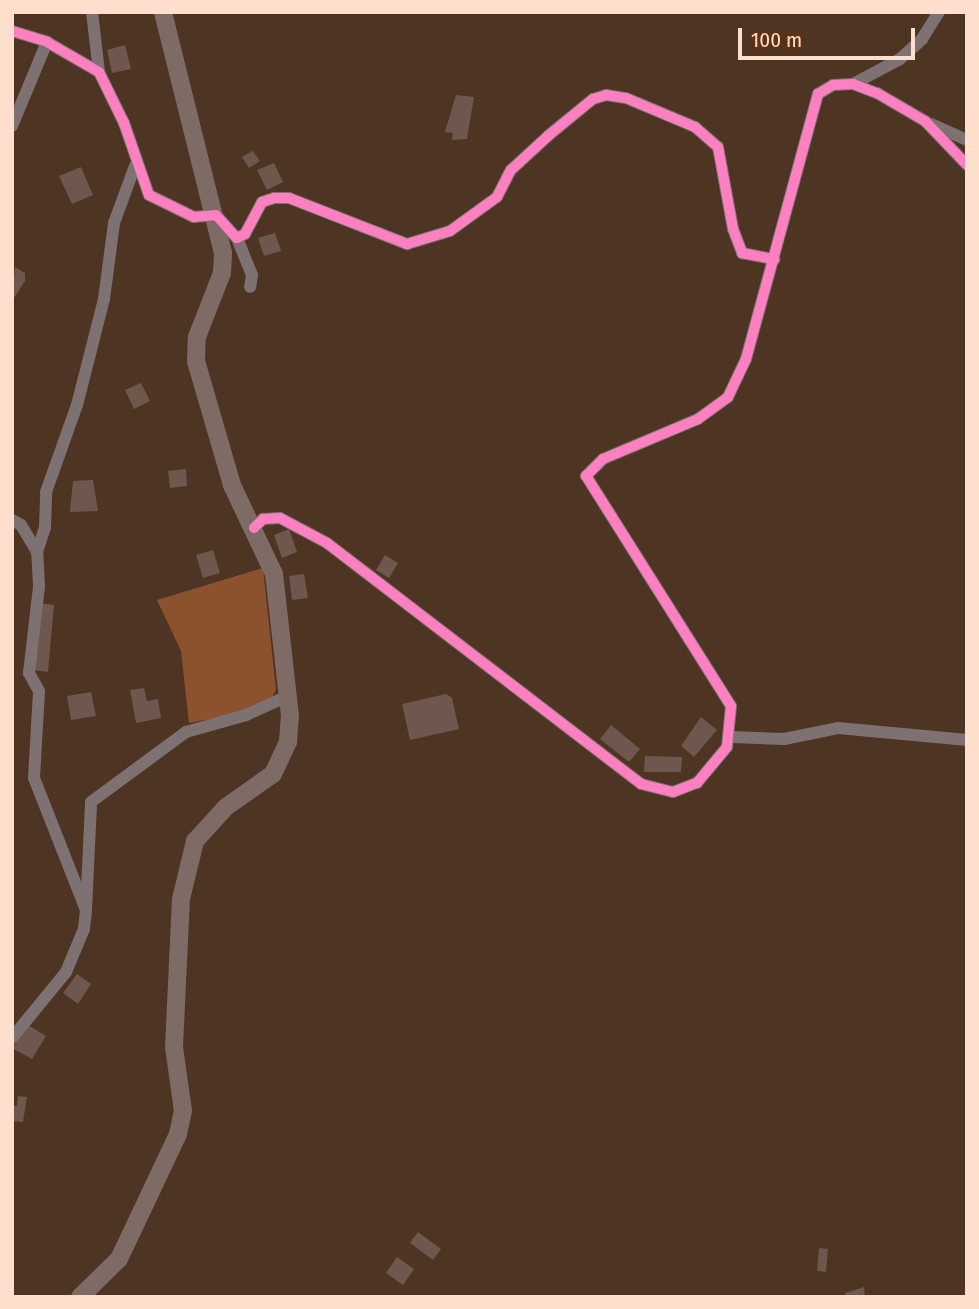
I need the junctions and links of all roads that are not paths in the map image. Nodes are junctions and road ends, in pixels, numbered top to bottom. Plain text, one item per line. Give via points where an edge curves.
1 (92, 12) edge
2 (163, 12) edge
3 (939, 12) edge
4 (12, 31) edge
5 (47, 42) junction
6 (99, 72) junction
7 (853, 84) junction
8 (925, 121) junction
9 (12, 126) edge
10 (967, 140) edge
11 (967, 165) edge
12 (135, 166) junction
13 (216, 215) junction
14 (237, 238) junction
15 (774, 259) junction
16 (250, 287) dead end
17 (12, 520) edge
18 (254, 528) junction
19 (37, 552) junction
20 (288, 696) junction
21 (731, 737) junction
22 (967, 740) edge
23 (86, 910) junction
24 (12, 1038) edge
25 (80, 1297) edge

1 - 6 street
2 - 13 highway
3 - 7 street via 922,39 900,59
4 - 5 street
5 - 6 street
5 - 9 street
6 - 12 street via 124,123
7 - 8 street
7 - 15 street via 833,85 818,94
8 - 10 street
8 - 11 street
12 - 13 street via 155,199 194,216
12 - 19 street via 114,223 104,299 77,405 46,492 45,527
13 - 14 street
13 - 18 highway via 222,274 197,337 196,361 232,485
14 - 15 street via 245,234 262,202 274,198 289,198 407,244 450,231 497,197 511,170 549,135 593,99 606,95 626,98 695,127 718,147 742,253
14 - 16 street via 253,275
15 - 21 street via 746,359 728,397 698,419 603,459 586,476 588,486 725,690 731,706
17 - 19 street via 21,525
18 - 20 highway via 274,575
18 - 21 street via 263,519 299,524 656,791 673,792 697,783
19 - 23 street via 40,586 29,673 39,691 34,778
20 - 23 street via 246,715 186,732 91,802
20 - 25 highway via 288,742 282,761 260,785 208,823 187,864 175,1021 183,1111 178,1134 118,1259
21 - 22 street via 784,739 838,728
23 - 24 street via 73,960

